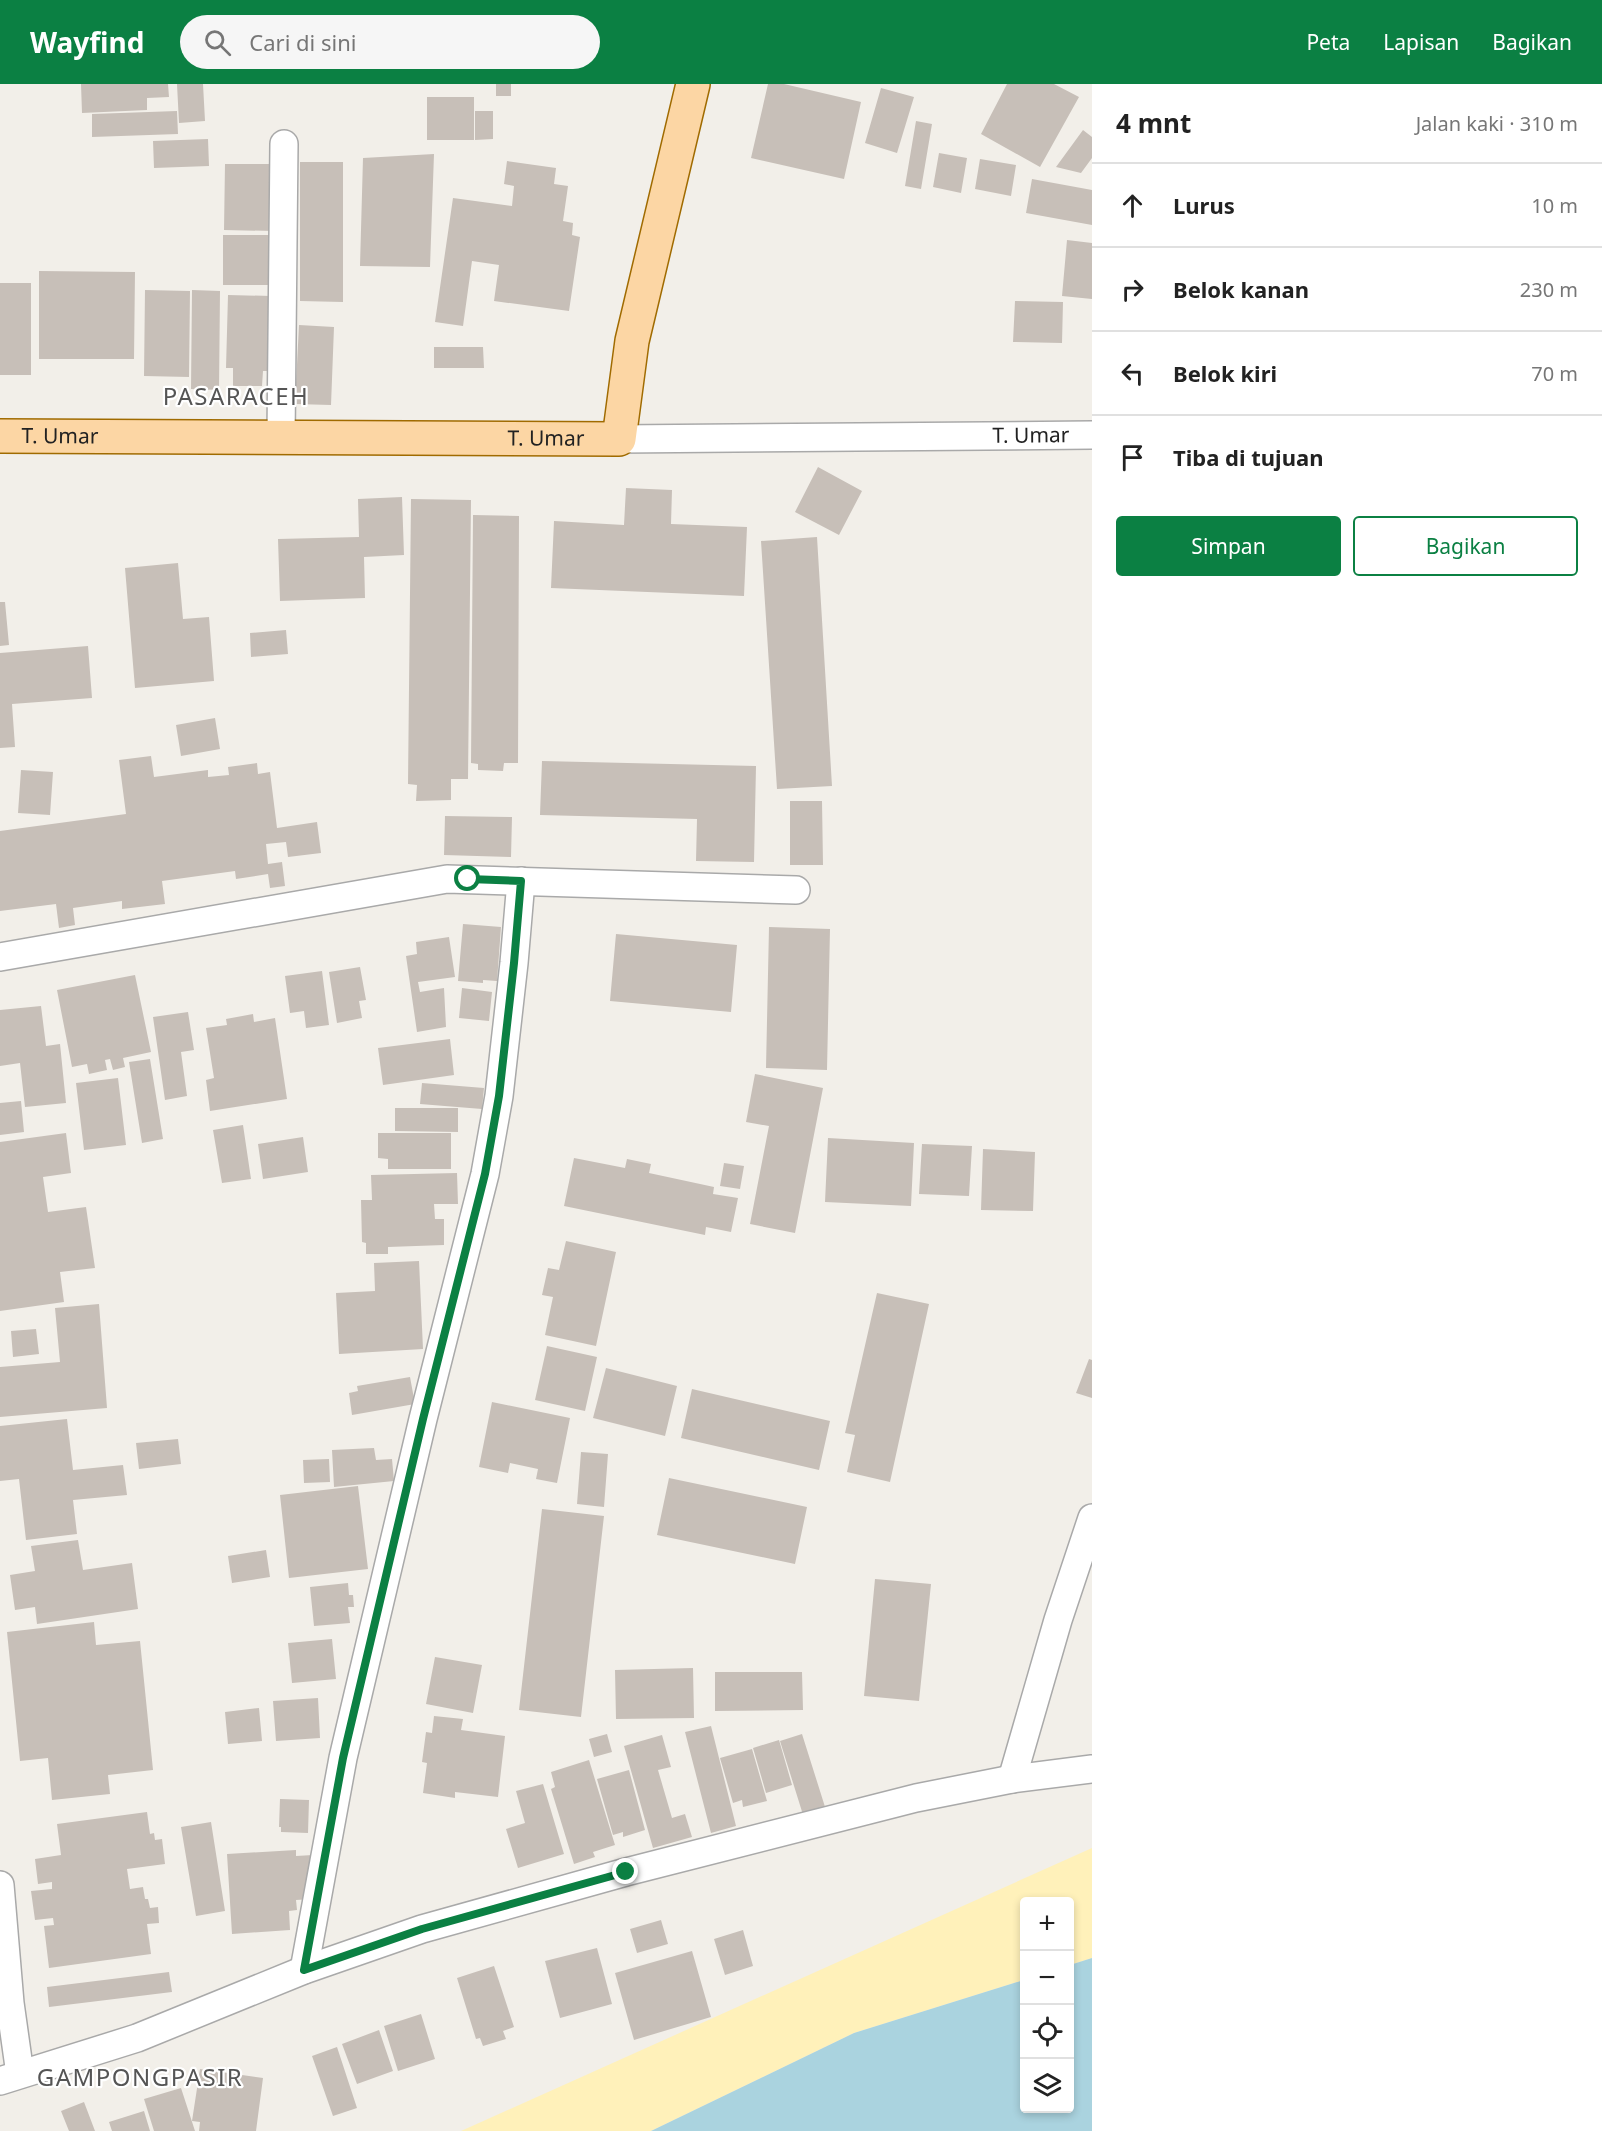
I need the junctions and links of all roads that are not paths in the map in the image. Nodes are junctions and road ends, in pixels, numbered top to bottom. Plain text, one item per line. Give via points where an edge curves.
1 (693, 84) edge
2 (284, 144) dead end
3 (1092, 435) edge
4 (0, 436) edge
5 (282, 436) junction
6 (619, 439) junction
7 (521, 881) junction
8 (796, 890) dead end
9 (0, 957) edge
10 (1092, 1518) edge
11 (1092, 1769) edge
12 (1012, 1779) junction
13 (0, 1885) edge
14 (304, 1970) junction
15 (10, 2077) edge

1 - 6 main road via 632,341
2 - 5 street
3 - 6 street, T. Umar
4 - 5 main road, T. Umar
5 - 6 main road, T. Umar
7 - 8 street
7 - 9 street via 441,879
7 - 14 street via 503,1063 485,1174 343,1758
10 - 12 street
11 - 12 street
12 - 14 street via 916,1798 626,1872 422,1929
13 - 15 street via 10,2003
14 - 15 street via 137,2038

